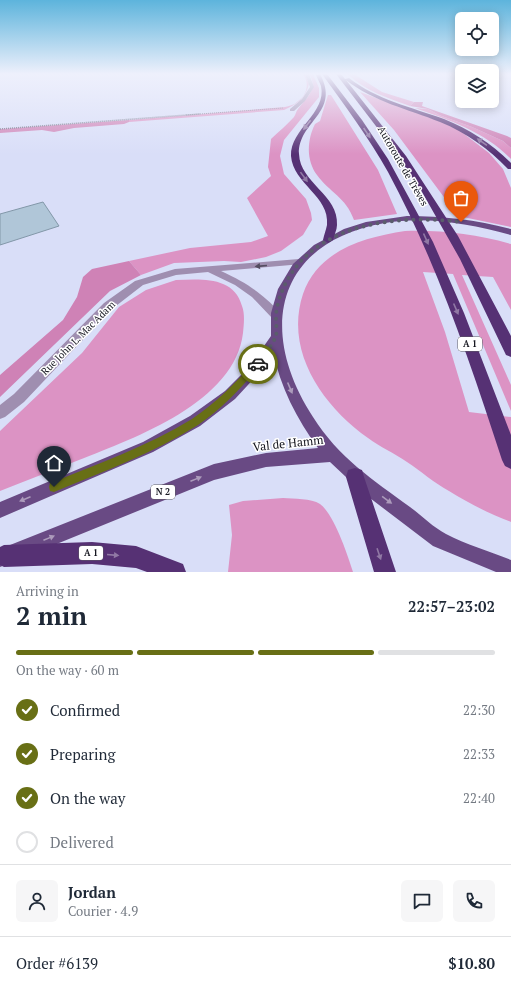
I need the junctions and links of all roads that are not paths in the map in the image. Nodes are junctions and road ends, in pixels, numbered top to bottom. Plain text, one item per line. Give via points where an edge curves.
1 (302, 101) edge
2 (323, 101) edge
3 (344, 101) edge
4 (360, 101) edge
5 (388, 101) edge
6 (294, 109) road end
7 (511, 168) edge
8 (511, 232) edge
9 (328, 240) junction
10 (299, 262) junction
11 (211, 270) junction
12 (276, 315) junction
13 (276, 337) junction
14 (511, 351) edge
15 (0, 413) edge
16 (333, 454) junction
17 (511, 460) edge
18 (355, 477) junction
19 (0, 510) edge
20 (2, 557) edge
21 (511, 569) edge
22 (174, 572) edge
23 (385, 572) edge

1 - 6 street
2 -> 9 highway via 301,133 295,148 295,156 301,174 329,208 332,225
3 -> 17 highway, Autoroute de Trèves / A 1 via 391,170 423,232 466,333
4 - 14 highway, Autoroute de Trèves via 412,170 451,232
7 -> 5 highway via 498,153 463,130
8 - 9 main road via 475,224 420,219 370,224
9 - 10 main road
10 -> 11 street, Rue John L. Mac Adam
10 - 12 main road via 288,277 280,295
11 - 12 street, Rue John L. Mac Adam via 239,283 256,295
11 - 15 street, Rue John L. Mac Adam via 176,272 139,283 108,306 19,398
12 - 13 main road
13 -> 16 main road via 280,363 291,391 308,422
13 -> 19 main road via 254,370 230,395 195,422 148,447
16 - 18 main road
20 -> 16 main road, Val de Hamm / N 2 via 214,472 266,460
18 -> 21 main road via 443,541
18 -> 23 highway
20 -> 22 highway, A 1 via 92,553 136,557

